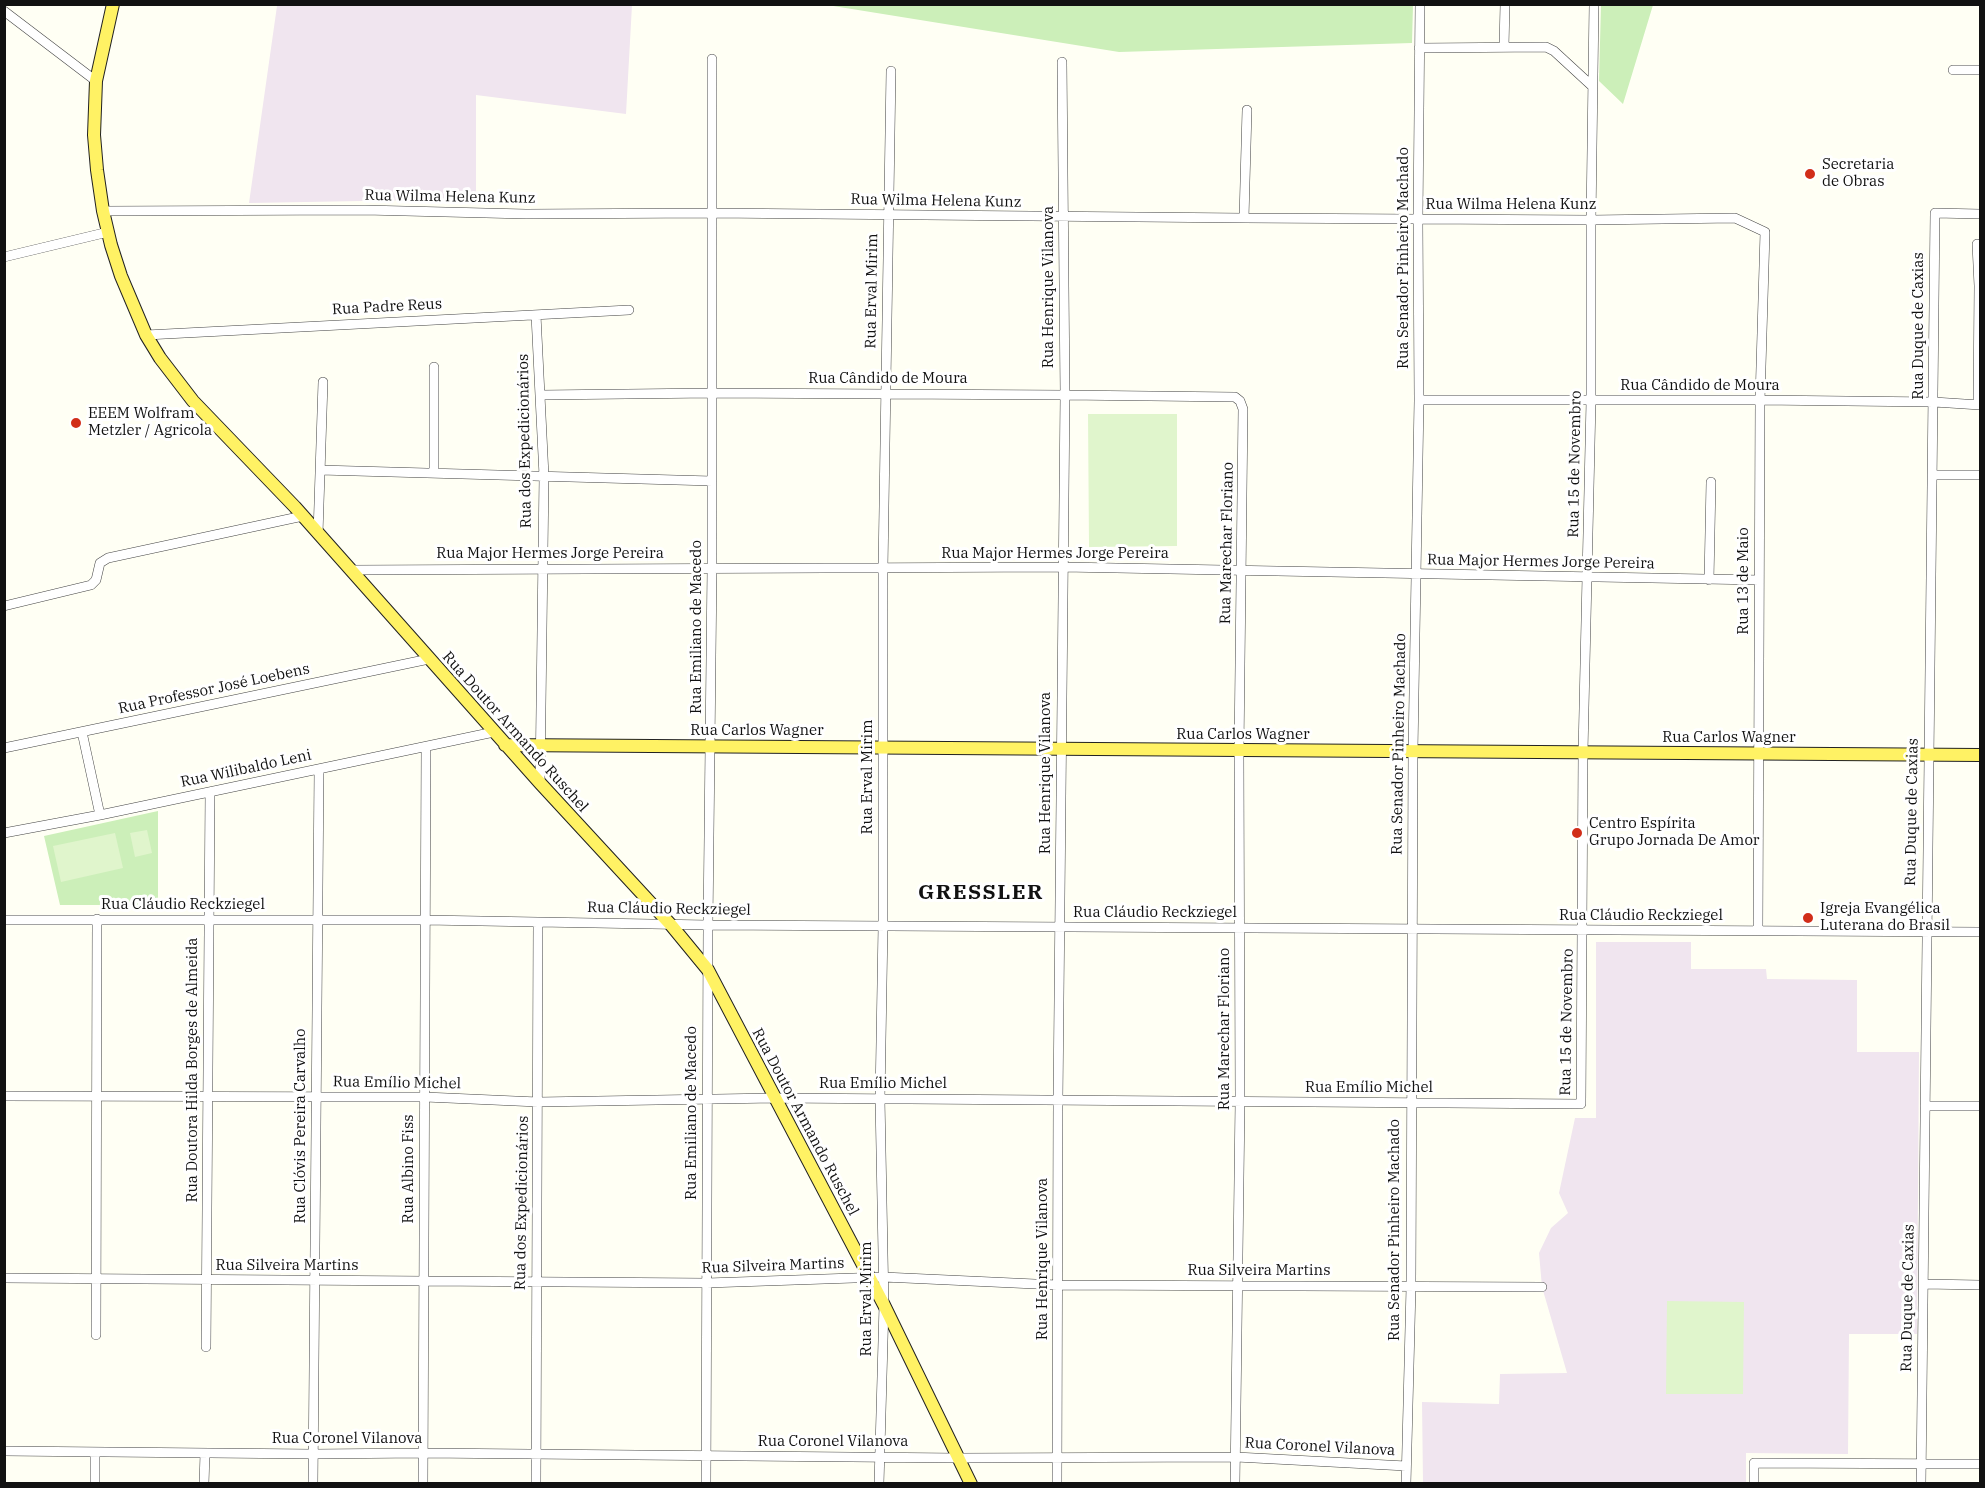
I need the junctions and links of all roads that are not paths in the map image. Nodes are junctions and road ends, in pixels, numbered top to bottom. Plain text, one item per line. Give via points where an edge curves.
1 (113, 4) edge
2 (1420, 4) edge
3 (1505, 4) edge
4 (1594, 4) edge
5 (4, 11) edge
6 (1504, 47) junction
7 (1419, 48) junction
8 (712, 59) dead end
9 (1062, 62) dead end
10 (1953, 70) dead end
11 (1980, 70) edge
12 (891, 71) dead end
13 (96, 81) junction
14 (1592, 86) junction
15 (1247, 110) dead end
16 (103, 211) junction
17 (712, 213) junction
18 (1980, 214) edge
19 (888, 216) junction
20 (1064, 217) junction
21 (1244, 218) junction
22 (1418, 219) junction
23 (1591, 220) junction
24 (108, 232) junction
25 (1765, 232) joint
26 (1977, 244) dead end
27 (4, 257) edge
28 (629, 310) dead end
29 (536, 315) junction
30 (146, 335) junction
31 (1979, 347) edge
32 (434, 367) dead end
33 (323, 382) dead end
34 (712, 393) junction
35 (885, 394) junction
36 (541, 395) junction
37 (1065, 395) junction
38 (1235, 397) joint
39 (1419, 400) junction
40 (1760, 400) junction
41 (1592, 401) junction
42 (1934, 402) junction
43 (1979, 405) edge
44 (320, 470) junction
45 (434, 473) junction
46 (1932, 475) junction
47 (1980, 475) edge
48 (544, 476) junction
49 (712, 481) junction
50 (1711, 482) dead end
51 (303, 516) junction
52 (318, 534) junction
53 (1063, 567) junction
54 (712, 568) junction
55 (883, 568) junction
56 (542, 569) junction
57 (350, 570) junction
58 (1242, 571) junction
59 (1416, 574) junction
60 (1587, 578) junction
61 (1708, 580) junction
62 (1759, 580) junction
63 (4, 606) edge
64 (429, 659) junction
65 (82, 732) junction
66 (494, 732) junction
67 (505, 745) junction
68 (541, 745) junction
69 (711, 746) junction
70 (426, 747) junction
71 (883, 747) junction
72 (4, 748) edge
73 (1061, 749) junction
74 (1239, 750) junction
75 (1413, 751) junction
76 (1583, 752) junction
77 (1757, 753) junction
78 (1928, 754) junction
79 (1980, 755) edge
80 (319, 770) junction
81 (540, 783) junction
82 (210, 792) junction
83 (100, 815) junction
84 (4, 833) edge
85 (97, 919) junction
86 (4, 920) edge
87 (209, 920) junction
88 (317, 920) junction
89 (425, 920) junction
90 (538, 922) junction
91 (671, 925) junction
92 (708, 925) junction
93 (883, 926) junction
94 (1061, 927) junction
95 (1239, 928) junction
96 (1412, 929) junction
97 (1583, 930) junction
98 (1758, 931) junction
99 (1926, 932) junction
100 (1980, 932) edge
101 (708, 970) junction
102 (96, 1095) junction
103 (4, 1096) edge
104 (208, 1096) junction
105 (316, 1096) junction
106 (425, 1097) junction
107 (775, 1098) junction
108 (707, 1099) junction
109 (880, 1099) junction
110 (1058, 1101) junction
111 (538, 1102) junction
112 (1240, 1102) junction
113 (1411, 1103) junction
114 (1581, 1104) joint
115 (1925, 1106) junction
116 (1980, 1106) edge
117 (883, 1277) junction
118 (4, 1278) edge
119 (868, 1278) junction
120 (96, 1280) junction
121 (206, 1280) junction
122 (315, 1281) junction
123 (424, 1281) junction
124 (536, 1282) junction
125 (707, 1283) junction
126 (1924, 1284) junction
127 (1057, 1285) junction
128 (1980, 1285) edge
129 (1239, 1286) junction
130 (1411, 1287) junction
131 (1542, 1287) dead end
132 (884, 1305) junction
133 (96, 1335) dead end
134 (206, 1347) dead end
135 (4, 1451) edge
136 (95, 1452) junction
137 (205, 1453) junction
138 (423, 1453) junction
139 (313, 1454) junction
140 (536, 1454) junction
141 (706, 1456) junction
142 (880, 1457) junction
143 (1236, 1457) junction
144 (958, 1458) junction
145 (1057, 1458) junction
146 (1921, 1463) junction
147 (1980, 1464) edge
148 (1406, 1466) junction
149 (95, 1484) edge
150 (204, 1484) edge
151 (313, 1484) edge
152 (423, 1484) edge
153 (536, 1484) edge
154 (706, 1484) edge
155 (879, 1484) edge
156 (971, 1484) edge
157 (1057, 1484) edge
158 (1235, 1484) edge
159 (1406, 1484) edge
160 (1754, 1484) edge
161 (1921, 1484) edge

1 - 13 main road, Rua Doutor Armando Ruschel
2 - 7 street, Rua Senador Pinheiro Machado
3 - 6 street
4 - 14 street, Rua 15 de Novembro
5 - 13 street
6 - 7 street
6 - 14 street via 1546,47
7 - 22 street, Rua Senador Pinheiro Machado
8 - 17 street, Rua Emiliano de Macedo
9 - 20 street, Rua Henrique Vilanova
10 - 11 street
12 - 19 street, Rua Erval Mirim
13 - 16 main road, Rua Doutor Armando Ruschel via 94,135
14 - 23 street, Rua 15 de Novembro
15 - 21 street
16 - 17 street, Rua Wilma Helena Kunz
16 - 24 main road, Rua Doutor Armando Ruschel
17 - 19 street, Rua Wilma Helena Kunz
17 - 34 street, Rua Emiliano de Macedo
18 - 42 street, Rua Duque de Caxias via 1935,213
19 - 20 street, Rua Wilma Helena Kunz
19 - 35 street, Rua Erval Mirim
20 - 21 street, Rua Wilma Helena Kunz
20 - 37 street, Rua Henrique Vilanova
21 - 22 street, Rua Wilma Helena Kunz
22 - 23 street, Rua Wilma Helena Kunz
22 - 39 street, Rua Senador Pinheiro Machado
23 - 25 street, Rua Wilma Helena Kunz via 1735,218
23 - 41 street, Rua 15 de Novembro
24 - 27 street
24 - 30 main road, Rua Doutor Armando Ruschel via 121,276
25 - 40 street, Rua 13 de Maio
26 - 31 street
28 - 29 street, Rua Padre Reus
29 - 30 street, Rua Padre Reus
29 - 36 street, Rua dos Expedicionários
30 - 51 main road, Rua Doutor Armando Ruschel via 193,400
31 - 43 street
32 - 45 street
33 - 44 street
34 - 35 street, Rua Cândido de Moura
34 - 36 street, Rua Cândido de Moura
34 - 49 street, Rua Emiliano de Macedo
35 - 37 street, Rua Cândido de Moura
35 - 55 street, Rua Erval Mirim
36 - 48 street, Rua dos Expedicionários
37 - 38 street, Rua Cândido de Moura
37 - 53 street, Rua Henrique Vilanova
38 - 58 street, Rua Marechar Floriano via 1243,409
39 - 41 street, Rua Cândido de Moura
39 - 59 street, Rua Senador Pinheiro Machado
40 - 41 street, Rua Cândido de Moura
40 - 42 street, Rua Cândido de Moura
40 - 62 street, Rua 13 de Maio
41 - 60 street, Rua 15 de Novembro
42 - 43 street, Rua Cândido de Moura
42 - 46 street, Rua Duque de Caxias
44 - 45 street
44 - 52 street
45 - 48 street
46 - 47 street
46 - 78 street, Rua Duque de Caxias
48 - 49 street
48 - 56 street, Rua dos Expedicionários
49 - 54 street, Rua Emiliano de Macedo
50 - 61 street
51 - 52 main road, Rua Doutor Armando Ruschel
51 - 63 street via 108,558 100,563 91,585
52 - 57 main road, Rua Doutor Armando Ruschel
53 - 55 street, Rua Major Hermes Jorge Pereira
53 - 58 street, Rua Major Hermes Jorge Pereira
53 - 73 street, Rua Henrique Vilanova
54 - 55 street, Rua Major Hermes Jorge Pereira
54 - 56 street, Rua Major Hermes Jorge Pereira
54 - 69 street, Rua Emiliano de Macedo
55 - 71 street, Rua Erval Mirim
56 - 57 street, Rua Major Hermes Jorge Pereira
56 - 68 street, Rua dos Expedicionários
57 - 64 main road, Rua Doutor Armando Ruschel
58 - 59 street, Rua Major Hermes Jorge Pereira
58 - 74 street, Rua Marechar Floriano
59 - 60 street, Rua Major Hermes Jorge Pereira
59 - 75 street, Rua Senador Pinheiro Machado
60 - 61 street, Rua Major Hermes Jorge Pereira
60 - 76 street, Rua 15 de Novembro
61 - 62 street, Rua Major Hermes Jorge Pereira
62 - 77 street, Rua 13 de Maio
64 - 65 street, Rua Professor José Loebens
64 - 66 main road, Rua Doutor Armando Ruschel
65 - 72 street, Rua Professor José Loebens
65 - 83 street
66 - 67 main road, Rua Doutor Armando Ruschel
66 - 70 street, Rua Wilibaldo Leni
67 - 68 main road, Rua Carlos Wagner
67 - 81 main road, Rua Doutor Armando Ruschel
68 - 69 main road, Rua Carlos Wagner
68 - 81 street, Rua dos Expedicionários
69 - 71 main road, Rua Carlos Wagner
69 - 92 street, Rua Emiliano de Macedo
70 - 80 street, Rua Wilibaldo Leni
70 - 89 street, Rua Albino Fiss
71 - 73 main road, Rua Carlos Wagner
71 - 93 street, Rua Erval Mirim
73 - 74 main road, Rua Carlos Wagner
73 - 94 street, Rua Henrique Vilanova
74 - 75 main road, Rua Carlos Wagner
74 - 95 street, Rua Marechar Floriano
75 - 76 main road, Rua Carlos Wagner
75 - 96 street, Rua Senador Pinheiro Machado
76 - 77 main road, Rua Carlos Wagner
76 - 97 street, Rua 15 de Novembro
77 - 78 main road, Rua Carlos Wagner
77 - 98 street, Rua 13 de Maio
78 - 79 main road, Rua Carlos Wagner
78 - 99 street, Rua Duque de Caxias
80 - 82 street, Rua Wilibaldo Leni
80 - 88 street, Rua Clóvis Pereira Carvalho
81 - 91 main road, Rua Doutor Armando Ruschel
82 - 83 street, Rua Wilibaldo Leni
82 - 87 street, Rua Doutora Hilda Borges de Almeida
83 - 84 street, Rua Wilibaldo Leni
85 - 86 street, Rua Cláudio Reckziegel
85 - 87 street, Rua Cláudio Reckziegel
85 - 102 street
87 - 88 street, Rua Cláudio Reckziegel
87 - 104 street, Rua Doutora Hilda Borges de Almeida
88 - 89 street, Rua Cláudio Reckziegel
88 - 105 street, Rua Clóvis Pereira Carvalho
89 - 90 street, Rua Cláudio Reckziegel
89 - 106 street, Rua Albino Fiss
90 - 91 street, Rua Cláudio Reckziegel
90 - 111 street, Rua dos Expedicionários
91 - 92 street, Rua Cláudio Reckziegel
91 - 101 main road, Rua Doutor Armando Ruschel
92 - 93 street, Rua Cláudio Reckziegel
92 - 101 street, Rua Emiliano de Macedo
93 - 94 street, Rua Cláudio Reckziegel
93 - 109 street, Rua Erval Mirim
94 - 95 street, Rua Cláudio Reckziegel
94 - 110 street, Rua Henrique Vilanova
95 - 96 street, Rua Cláudio Reckziegel
95 - 112 street, Rua Marechar Floriano
96 - 97 street, Rua Cláudio Reckziegel
96 - 113 street, Rua Senador Pinheiro Machado
97 - 98 street, Rua Cláudio Reckziegel
97 - 114 street, Rua 15 de Novembro
98 - 99 street, Rua Cláudio Reckziegel
99 - 100 street, Rua Cláudio Reckziegel
99 - 115 street, Rua Duque de Caxias
101 - 107 main road, Rua Doutor Armando Ruschel
101 - 108 street, Rua Emiliano de Macedo
102 - 103 street, Rua Emílio Michel
102 - 104 street, Rua Emílio Michel
102 - 120 street
104 - 105 street, Rua Emílio Michel
104 - 121 street, Rua Doutora Hilda Borges de Almeida
105 - 106 street, Rua Emílio Michel
105 - 122 street, Rua Clóvis Pereira Carvalho
106 - 111 street, Rua Emílio Michel
106 - 123 street, Rua Albino Fiss
107 - 108 street, Rua Emílio Michel
107 - 109 street, Rua Emílio Michel
107 - 119 main road, Rua Doutor Armando Ruschel
108 - 111 street, Rua Emílio Michel
108 - 125 street, Rua Emiliano de Macedo
109 - 110 street, Rua Emílio Michel
109 - 117 street, Rua Erval Mirim
110 - 112 street, Rua Emílio Michel
110 - 127 street, Rua Henrique Vilanova
111 - 124 street, Rua dos Expedicionários
112 - 113 street, Rua Emílio Michel
112 - 129 street, Rua Marechar Floriano
113 - 114 street, Rua Emílio Michel
113 - 130 street, Rua Senador Pinheiro Machado
115 - 116 street
115 - 126 street, Rua Duque de Caxias
117 - 119 street, Rua Silveira Martins
117 - 127 street, Rua Silveira Martins
117 - 132 street, Rua Erval Mirim
118 - 120 street, Rua Silveira Martins
119 - 125 street, Rua Silveira Martins
119 - 132 main road, Rua Doutor Armando Ruschel
120 - 121 street, Rua Silveira Martins
120 - 133 street
121 - 122 street, Rua Silveira Martins
121 - 134 street, Rua Doutora Hilda Borges de Almeida
122 - 123 street, Rua Silveira Martins
122 - 139 street, Rua Clóvis Pereira Carvalho
123 - 124 street, Rua Silveira Martins
123 - 138 street, Rua Albino Fiss
124 - 125 street, Rua Silveira Martins
124 - 140 street, Rua dos Expedicionários
125 - 141 street, Rua Emiliano de Macedo
126 - 128 street
126 - 146 street, Rua Duque de Caxias
127 - 129 street, Rua Silveira Martins
127 - 145 street, Rua Henrique Vilanova
129 - 130 street, Rua Silveira Martins
129 - 143 street, Rua Marechar Floriano
130 - 131 street, Rua Silveira Martins
130 - 148 street, Rua Senador Pinheiro Machado
132 - 142 street, Rua Erval Mirim
132 - 144 main road, Rua Doutor Armando Ruschel
135 - 136 street, Rua Coronel Vilanova
136 - 137 street, Rua Coronel Vilanova
136 - 149 street
137 - 139 street, Rua Coronel Vilanova
137 - 150 street
138 - 139 street, Rua Coronel Vilanova
138 - 140 street, Rua Coronel Vilanova
138 - 152 street, Rua Albino Fiss
139 - 151 street, Rua Clóvis Pereira Carvalho
140 - 141 street, Rua Coronel Vilanova
140 - 153 street, Rua dos Expedicionários
141 - 142 street, Rua Coronel Vilanova
141 - 154 street, Rua Emiliano de Macedo
142 - 144 street, Rua Coronel Vilanova
142 - 155 street, Rua Erval Mirim
143 - 145 street, Rua Coronel Vilanova
143 - 148 street, Rua Coronel Vilanova
143 - 158 street, Rua Marechar Floriano
144 - 145 street, Rua Coronel Vilanova
144 - 156 main road, Rua Doutor Armando Ruschel
145 - 157 street, Rua Henrique Vilanova
146 - 147 street
146 - 160 street via 1754,1463
146 - 161 street, Rua Duque de Caxias
148 - 159 street, Rua Senador Pinheiro Machado

